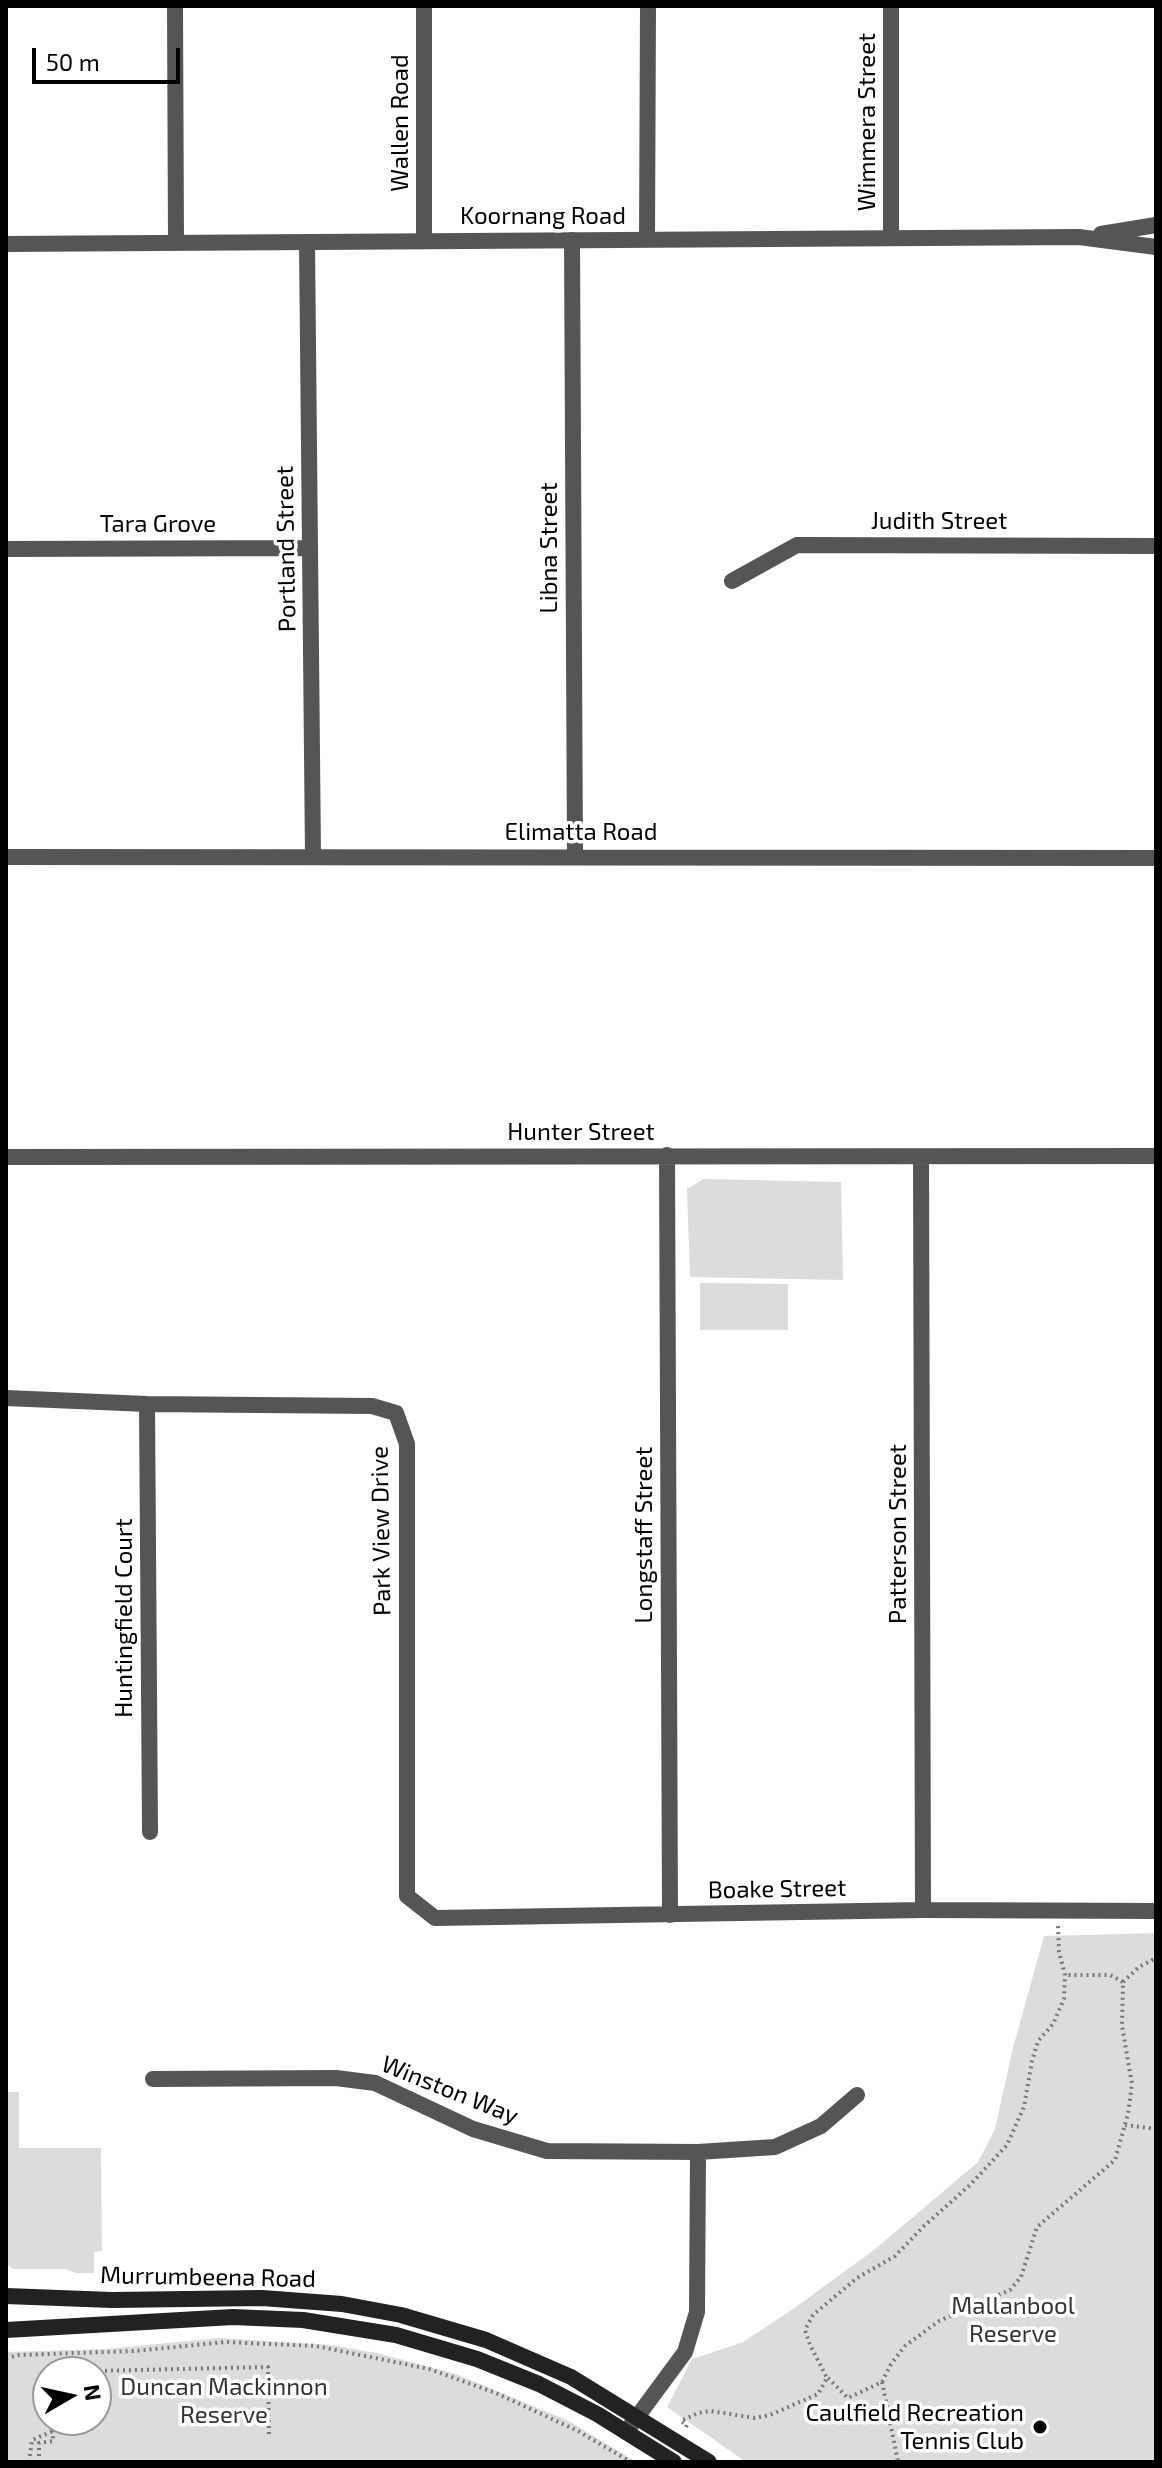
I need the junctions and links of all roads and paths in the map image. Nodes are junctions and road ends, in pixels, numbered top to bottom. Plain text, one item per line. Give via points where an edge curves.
1 (175, 6) edge
2 (424, 6) edge
3 (648, 6) edge
4 (891, 6) edge
5 (1156, 225) edge
6 (1079, 237) junction
7 (891, 238) junction
8 (647, 239) junction
9 (424, 240) junction
10 (572, 240) junction
11 (176, 242) junction
12 (307, 242) junction
13 (6, 244) edge
14 (1156, 247) edge
15 (1156, 546) edge
16 (310, 548) junction
17 (6, 549) edge
18 (732, 581) dead end
19 (313, 856) junction
20 (575, 856) junction
21 (6, 857) edge
22 (1156, 858) edge
23 (667, 1155) junction
24 (1156, 1156) edge
25 (6, 1157) edge
26 (921, 1157) junction
27 (6, 1398) edge
28 (147, 1404) junction
29 (150, 1832) dead end
30 (407, 1896) joint
31 (923, 1910) junction
32 (1058, 1910) junction
33 (1156, 1911) edge
34 (670, 1915) junction
35 (1156, 1958) edge
36 (1065, 1975) junction
37 (1123, 1982) junction
38 (153, 2079) dead end
39 (857, 2095) dead end
40 (1125, 2125) junction
41 (1156, 2129) edge
42 (698, 2152) junction
43 (6, 2296) edge
44 (9, 2332) edge
45 (6, 2358) edge
46 (112, 2371) edge
47 (827, 2378) junction
48 (882, 2382) junction
49 (637, 2417) junction
50 (626, 2432) junction
51 (41, 2436) edge
52 (53, 2436) edge
53 (269, 2438) dead end
54 (676, 2443) junction
55 (29, 2462) edge
56 (39, 2462) edge
57 (631, 2462) edge
58 (674, 2462) edge
59 (709, 2462) edge
60 (898, 2462) edge

1 - 11 street
2 - 9 street, Wallen Road
3 - 8 street
4 - 7 street, Wimmera Street
5 - 6 street, Koornang Road
6 - 7 street, Koornang Road
6 - 14 street, Koornang Road
7 - 8 street, Koornang Road
8 - 10 street, Koornang Road
9 - 10 street, Koornang Road
9 - 12 street, Koornang Road
10 - 20 street, Libna Street
11 - 12 street, Koornang Road
11 - 13 street, Koornang Road
12 - 16 street, Portland Street
15 - 18 street, Judith Street via 797,545
16 - 17 street, Tara Grove
16 - 19 street, Portland Street
19 - 20 street, Elimatta Road
19 - 21 street, Elimatta Road
20 - 22 street, Elimatta Road
23 - 25 street, Hunter Street
23 - 26 street, Hunter Street
23 - 34 street, Longstaff Street
24 - 26 street, Hunter Street
26 - 31 street, Patterson Street
27 - 28 street, Park View Drive
28 - 29 street, Huntingfield Court
28 - 30 street, Park View Drive via 372,1406 396,1413 407,1444
30 - 34 street, Boake Street via 435,1918
31 - 32 street, Boake Street
31 - 34 street, Boake Street
32 - 33 street, Boake Street
32 - 36 path
35 - 37 path
36 - 37 path via 1110,1975
36 - 47 path via 1064,1999 1038,2041 1024,2107 1007,2145 895,2256 857,2278 813,2315 805,2330
37 - 40 path via 1122,2026 1132,2084
38 - 42 street, Winston Way via 336,2078 375,2083 473,2129 547,2151
39 - 42 street, Winston Way via 821,2126 775,2147
40 - 41 path
40 - 48 path via 1115,2160 1037,2227 1021,2277 1010,2290 939,2321 905,2346
42 - 49 street via 697,2312 685,2352
43 - 49 main road, Murrumbeena Road via 262,2298 370,2309 520,2353
44 - 50 main road, Murrumbeena Road via 233,2317 345,2325 435,2345 511,2371
45 - 57 path via 225,2342 316,2346 429,2369 496,2393
46 - 53 path via 268,2367
47 - 48 path via 848,2398
47 - 54 path via 818,2394 770,2415 688,2415 681,2421 687,2425
48 - 60 path
49 - 50 street
49 - 54 main road, Murrumbeena Road
50 - 58 main road, Murrumbeena Road
51 - 55 path via 32,2440
52 - 56 path via 53,2441 39,2443
54 - 59 main road, Murrumbeena Road

